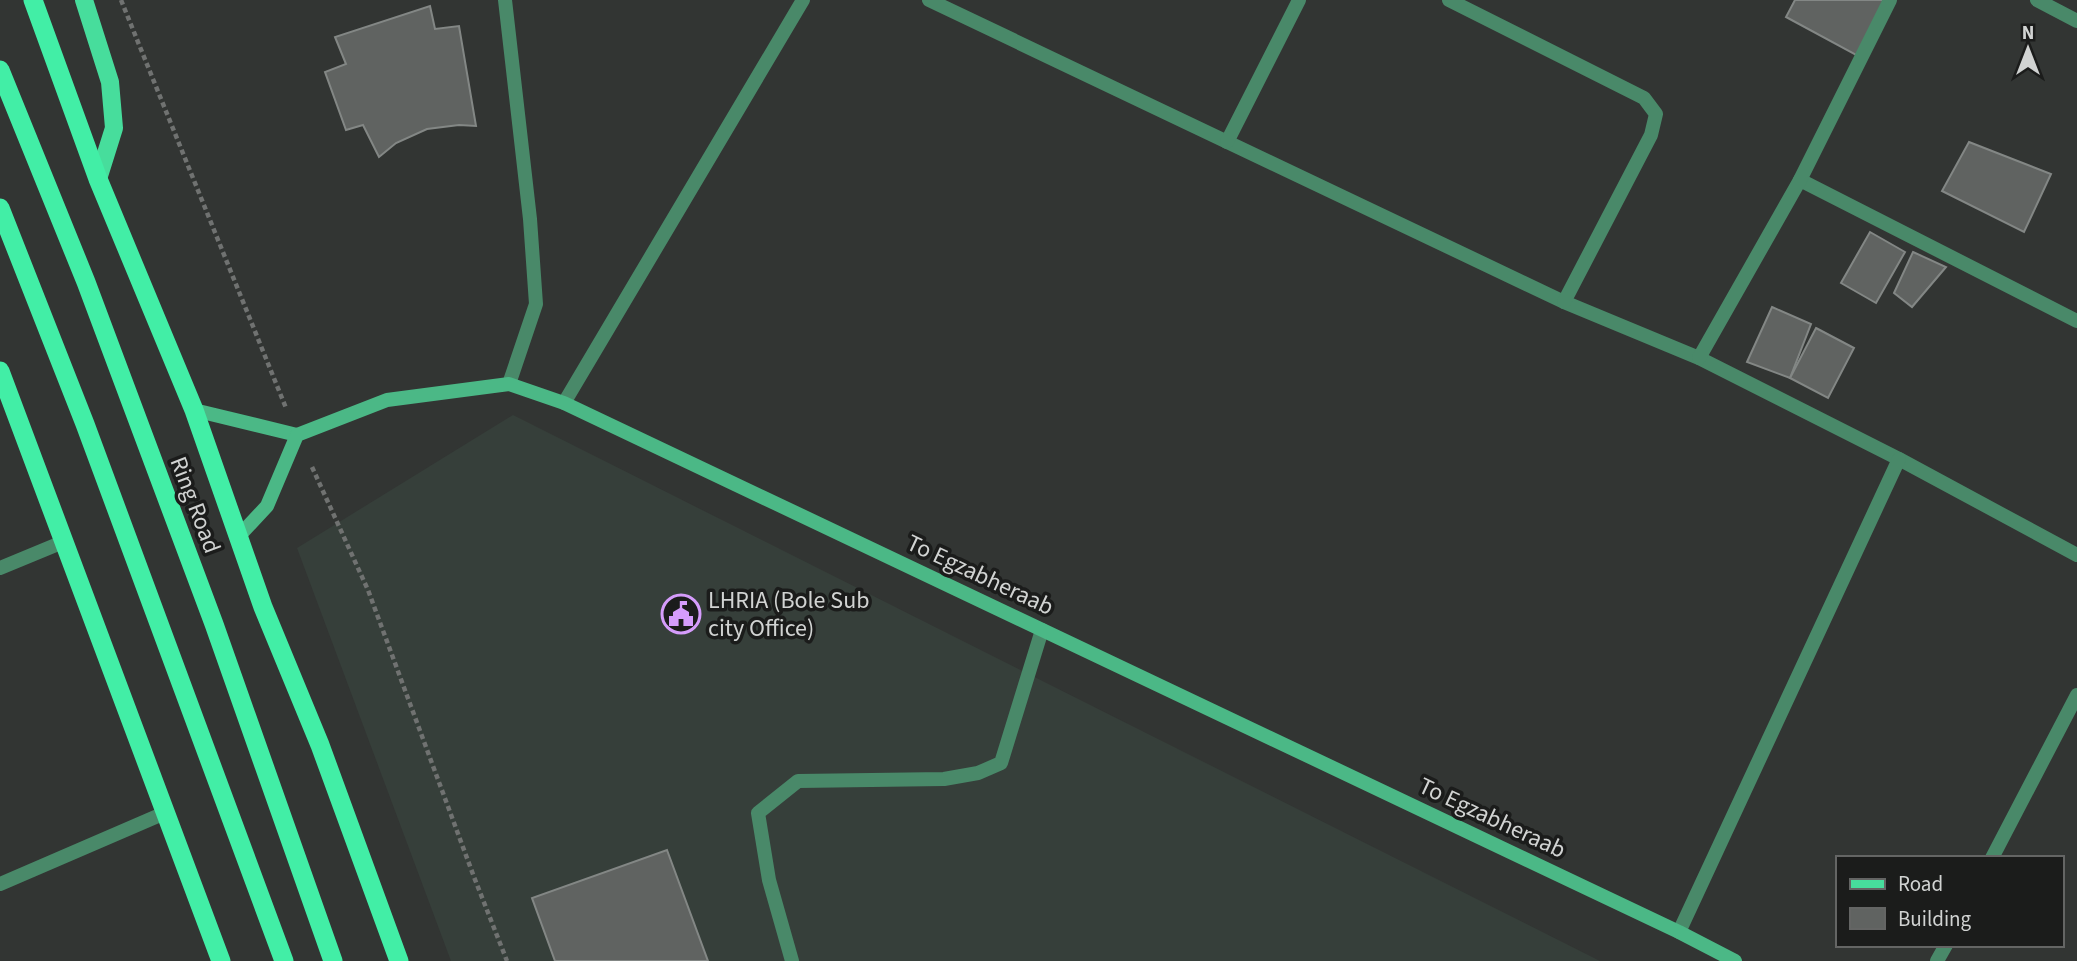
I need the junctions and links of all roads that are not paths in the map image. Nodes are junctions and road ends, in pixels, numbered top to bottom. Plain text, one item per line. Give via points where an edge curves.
1 (33, 0) edge
2 (83, 0) edge
3 (505, 0) edge
4 (803, 0) edge
5 (929, 0) edge
6 (1298, 0) edge
7 (1448, 0) edge
8 (1890, 0) edge
9 (2037, 0) edge
10 (2077, 22) edge
11 (0, 70) edge
12 (1227, 142) junction
13 (98, 179) junction
14 (1800, 180) junction
15 (0, 208) edge
16 (1564, 302) junction
17 (2077, 321) edge
18 (1699, 358) junction
19 (0, 371) edge
20 (509, 384) junction
21 (565, 403) junction
22 (194, 410) junction
23 (297, 435) junction
24 (1899, 459) junction
25 (237, 537) junction
26 (63, 542) junction
27 (2077, 555) edge
28 (0, 568) edge
29 (1042, 630) junction
30 (2077, 695) edge
31 (167, 812) junction
32 (1993, 856) edge
33 (0, 884) edge
34 (1679, 932) junction
35 (220, 961) edge
36 (285, 961) edge
37 (333, 961) edge
38 (399, 961) edge
39 (792, 961) edge
40 (1735, 961) edge

1 - 13 highway
2 - 13 main road via 110,82 114,128
3 - 20 street via 536,304
4 - 21 street
5 - 12 street
6 - 12 street
7 - 16 street via 1644,98 1657,114 1651,135
8 - 14 street
9 - 10 street
11 - 37 highway, Ring Road via 86,282 195,573
12 - 16 street
13 - 22 highway
14 - 17 street
14 - 18 street
15 - 36 highway
16 - 18 street
18 - 24 street
19 - 26 highway
20 - 21 main road, To Egzabheraab
20 - 23 main road, To Egzabheraab via 387,400
21 - 29 main road, To Egzabheraab
22 - 23 main road
22 - 25 highway
23 - 25 main road via 267,506
24 - 27 street
24 - 34 street
25 - 38 highway
26 - 28 street
26 - 31 highway
29 - 34 main road, To Egzabheraab
29 - 39 street via 1001,762 978,773 944,779 798,781 758,813 769,880
30 - 32 street
31 - 33 street
31 - 35 highway
34 - 40 main road, To Egzabheraab

